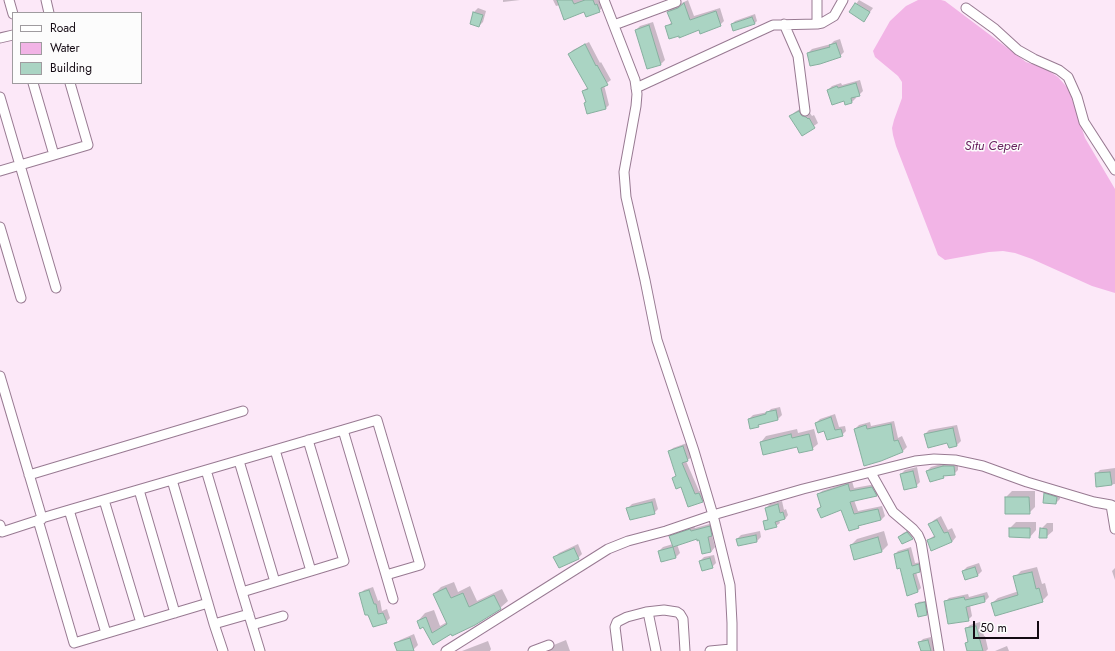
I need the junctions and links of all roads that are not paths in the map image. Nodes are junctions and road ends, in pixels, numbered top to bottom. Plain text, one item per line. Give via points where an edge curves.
1 (9, 0) edge
2 (46, 0) edge
3 (604, 0) edge
4 (817, 0) edge
5 (843, 0) edge
6 (676, 2) dead end
7 (966, 8) dead end
8 (12, 12) edge
9 (50, 12) edge
10 (784, 24) junction
11 (818, 24) junction
12 (614, 25) junction
13 (12, 35) edge
14 (0, 38) edge
15 (33, 84) edge
16 (70, 84) edge
17 (636, 88) junction
18 (0, 97) edge
19 (806, 111) dead end
20 (54, 155) junction
21 (20, 165) junction
22 (1115, 170) edge
23 (0, 171) edge
24 (0, 227) edge
25 (56, 288) dead end
26 (21, 298) dead end
27 (0, 376) edge
28 (243, 411) dead end
29 (343, 430) junction
30 (308, 440) junction
31 (275, 450) junction
32 (239, 460) junction
33 (206, 470) junction
34 (871, 472) junction
35 (29, 475) junction
36 (172, 480) junction
37 (139, 490) junction
38 (104, 500) junction
39 (1113, 506) edge
40 (70, 510) junction
41 (713, 515) junction
42 (40, 519) junction
43 (0, 525) edge
44 (1115, 529) edge
45 (311, 571) junction
46 (386, 575) junction
47 (275, 582) junction
48 (242, 592) junction
49 (393, 599) dead end
50 (208, 603) junction
51 (648, 612) junction
52 (176, 613) junction
53 (249, 614) junction
54 (283, 616) dead end
55 (141, 623) junction
56 (214, 624) junction
57 (252, 625) junction
58 (106, 633) junction
59 (549, 645) dead end
60 (731, 650) edge
61 (223, 651) edge
62 (260, 651) edge
63 (446, 651) edge
64 (533, 651) edge
65 (618, 651) edge
66 (656, 651) edge
67 (686, 651) edge
68 (710, 651) edge
69 (939, 651) edge

1 - 8 street
2 - 9 street
3 - 12 street
4 - 11 street
5 - 11 street via 834,16
6 - 12 street
7 - 22 street via 1018,50 1068,77 1084,122
10 - 11 street
10 - 17 street via 773,24
10 - 19 street via 798,56
12 - 17 street
13 - 14 street
15 - 20 street
16 - 20 street via 88,145
17 - 41 street via 636,106 624,172 626,197 657,340
18 - 21 street
20 - 21 street
21 - 23 street
21 - 25 street
24 - 26 street
27 - 35 street
28 - 35 street
29 - 30 street
29 - 46 street
29 - 46 street via 377,420 420,565
30 - 31 street
30 - 45 street via 344,562
31 - 32 street
31 - 45 street
32 - 33 street
32 - 47 street
33 - 36 street
33 - 48 street
34 - 39 street via 915,461 955,460 983,466 1027,482
34 - 41 street
34 - 69 street via 893,512 913,529 921,542
35 - 42 street
36 - 37 street
36 - 50 street
37 - 38 street
37 - 52 street
38 - 40 street
38 - 55 street
39 - 44 street
40 - 42 street
40 - 58 street
41 - 60 street via 730,585
41 - 63 street via 608,549
42 - 43 street via 2,532
42 - 58 street via 74,642
45 - 47 street
46 - 49 street
47 - 48 street
48 - 53 street
50 - 52 street
50 - 56 street
51 - 65 street via 617,622 615,627
51 - 66 street
51 - 67 street via 664,610 680,614 683,619
52 - 55 street
53 - 56 street
53 - 57 street
54 - 57 street
55 - 58 street
56 - 61 street
57 - 62 street
59 - 64 street
60 - 68 street

